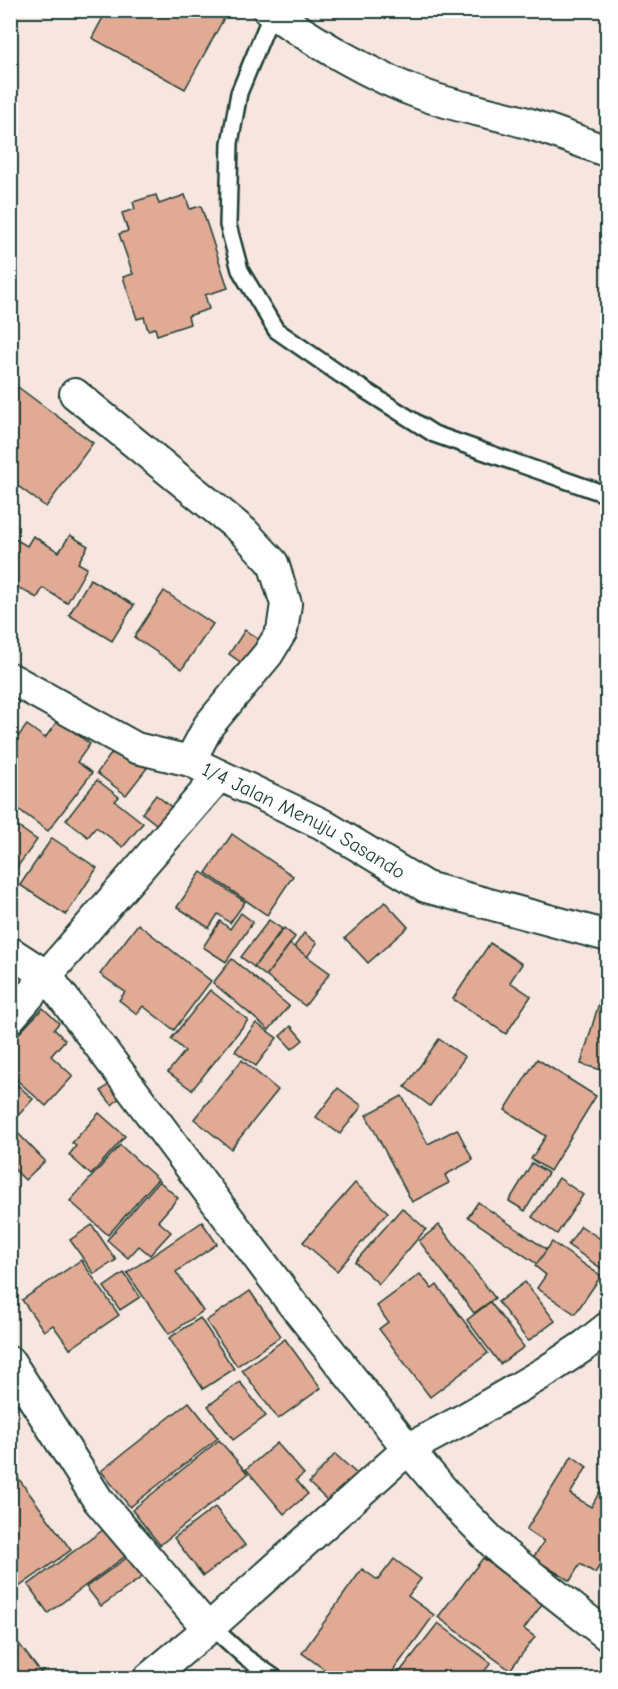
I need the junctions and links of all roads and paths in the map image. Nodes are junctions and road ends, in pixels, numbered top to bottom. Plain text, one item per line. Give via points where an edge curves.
1 (270, 12) edge
2 (608, 152) edge
3 (75, 394) dead end
4 (608, 495) edge
5 (10, 678) edge
6 (190, 761) junction
7 (219, 776) junction
8 (608, 936) edge
9 (10, 952) edge
10 (47, 976) junction
11 (10, 1018) edge
12 (608, 1327) edge
13 (10, 1362) edge
14 (408, 1449) junction
15 (210, 1628) junction
16 (608, 1636) edge
17 (149, 1678) edge
18 (275, 1678) edge

1 - 2 street via 388,80 424,95 530,124
1 - 4 lane via 239,93 230,143 228,225 240,270 276,330 434,434
3 - 6 street via 244,532 273,563 286,604 282,631 268,654 209,725
5 - 6 street, 1/4 Jalan Menuju Sasando via 136,748
6 - 7 street, 1/4 Jalan Menuju Sasando
7 - 8 street, 1/4 Jalan Menuju Sasando via 322,824 426,887
7 - 10 street
9 - 10 street
10 - 11 street
10 - 14 street via 292,1303
12 - 14 street via 545,1372
13 - 15 street via 98,1500
14 - 15 street
14 - 16 street via 502,1552
15 - 17 street
15 - 18 lane

